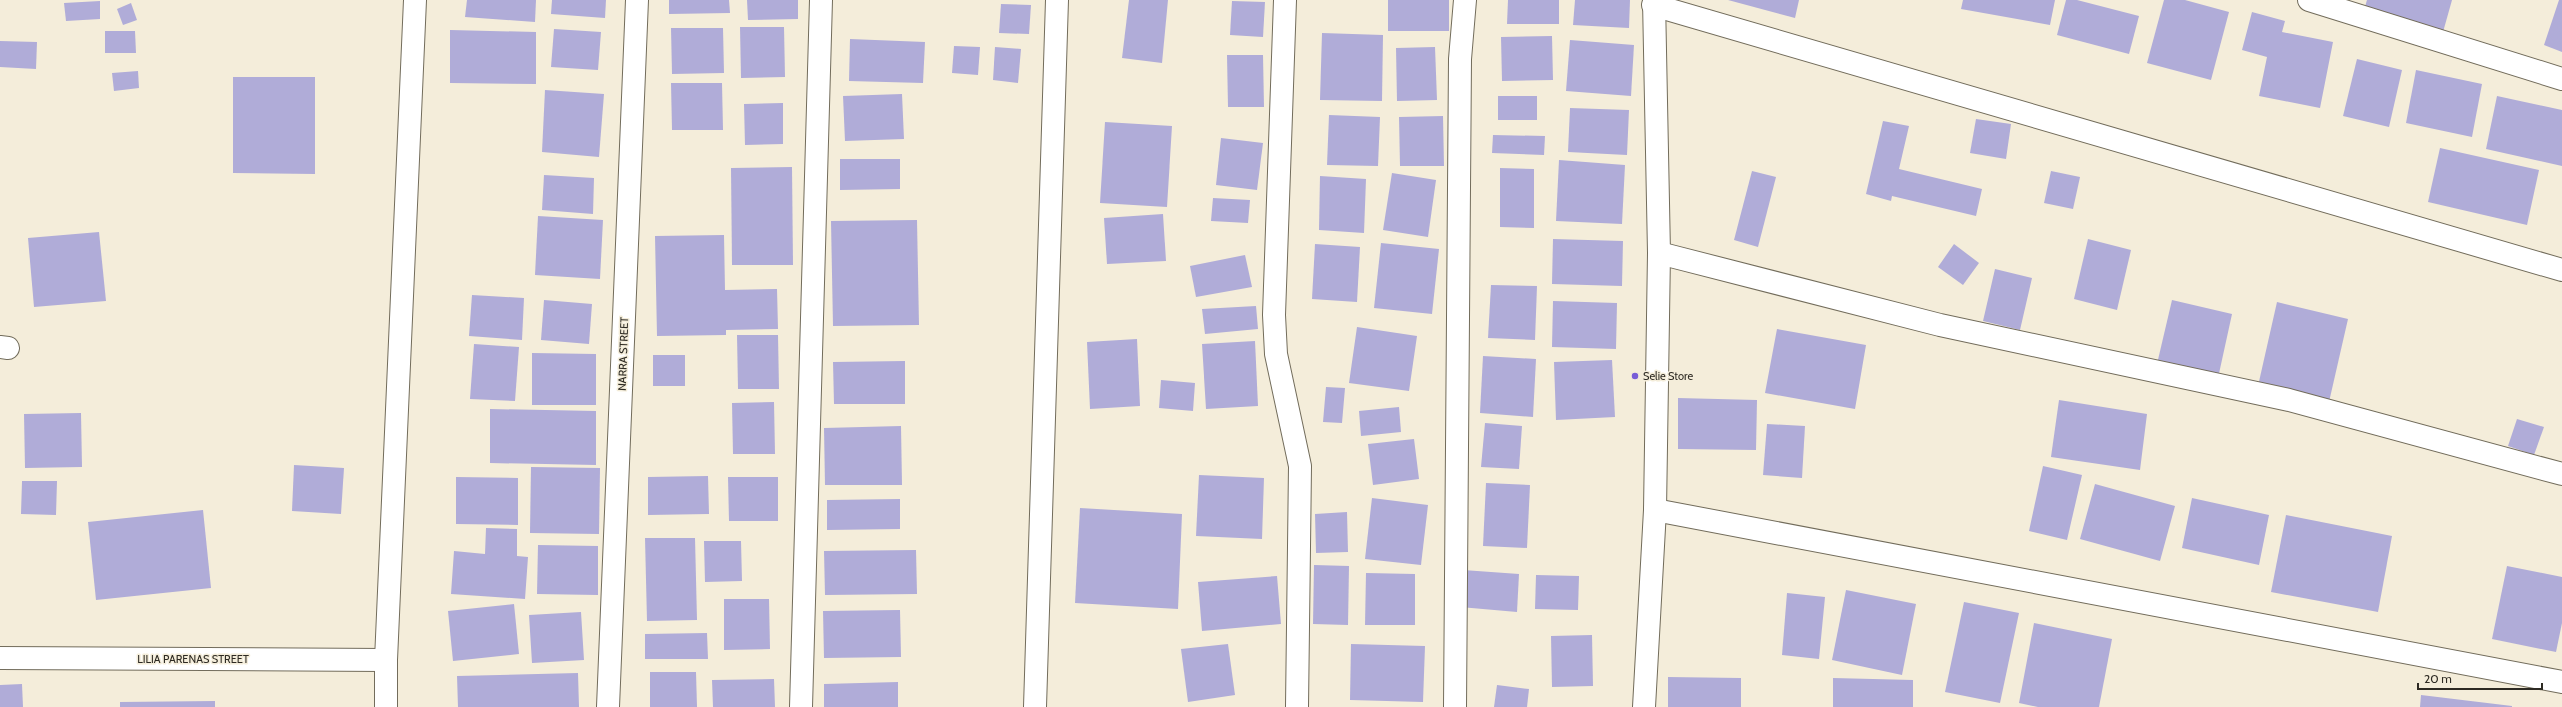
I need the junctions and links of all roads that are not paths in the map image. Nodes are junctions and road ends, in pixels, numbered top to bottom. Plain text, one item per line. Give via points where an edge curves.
1 (415, 0) edge
2 (637, 0) edge
3 (821, 0) edge
4 (1057, 0) edge
5 (1285, 0) edge
6 (1465, 0) edge
7 (2309, 0) edge
8 (1654, 2) edge
9 (2562, 79) edge
10 (1658, 253) junction
11 (2562, 270) edge
12 (2562, 474) edge
13 (1655, 510) junction
14 (0, 658) edge
15 (386, 660) junction
16 (2562, 682) edge
17 (386, 707) edge
18 (608, 707) edge
19 (802, 707) edge
20 (1035, 707) edge
21 (1297, 707) edge
22 (1455, 707) edge
23 (1644, 707) edge

1 - 15 street
2 - 18 street, NARRA STREET
3 - 19 street
4 - 20 street
5 - 21 street via 1274,315 1276,354 1300,466
6 - 22 street via 1460,59
7 - 9 street
8 - 10 street
8 - 11 street
10 - 12 street via 1940,325 2289,400
10 - 13 street
13 - 16 street
13 - 23 street
14 - 15 street, LILIA PARENAS STREET
15 - 17 street

